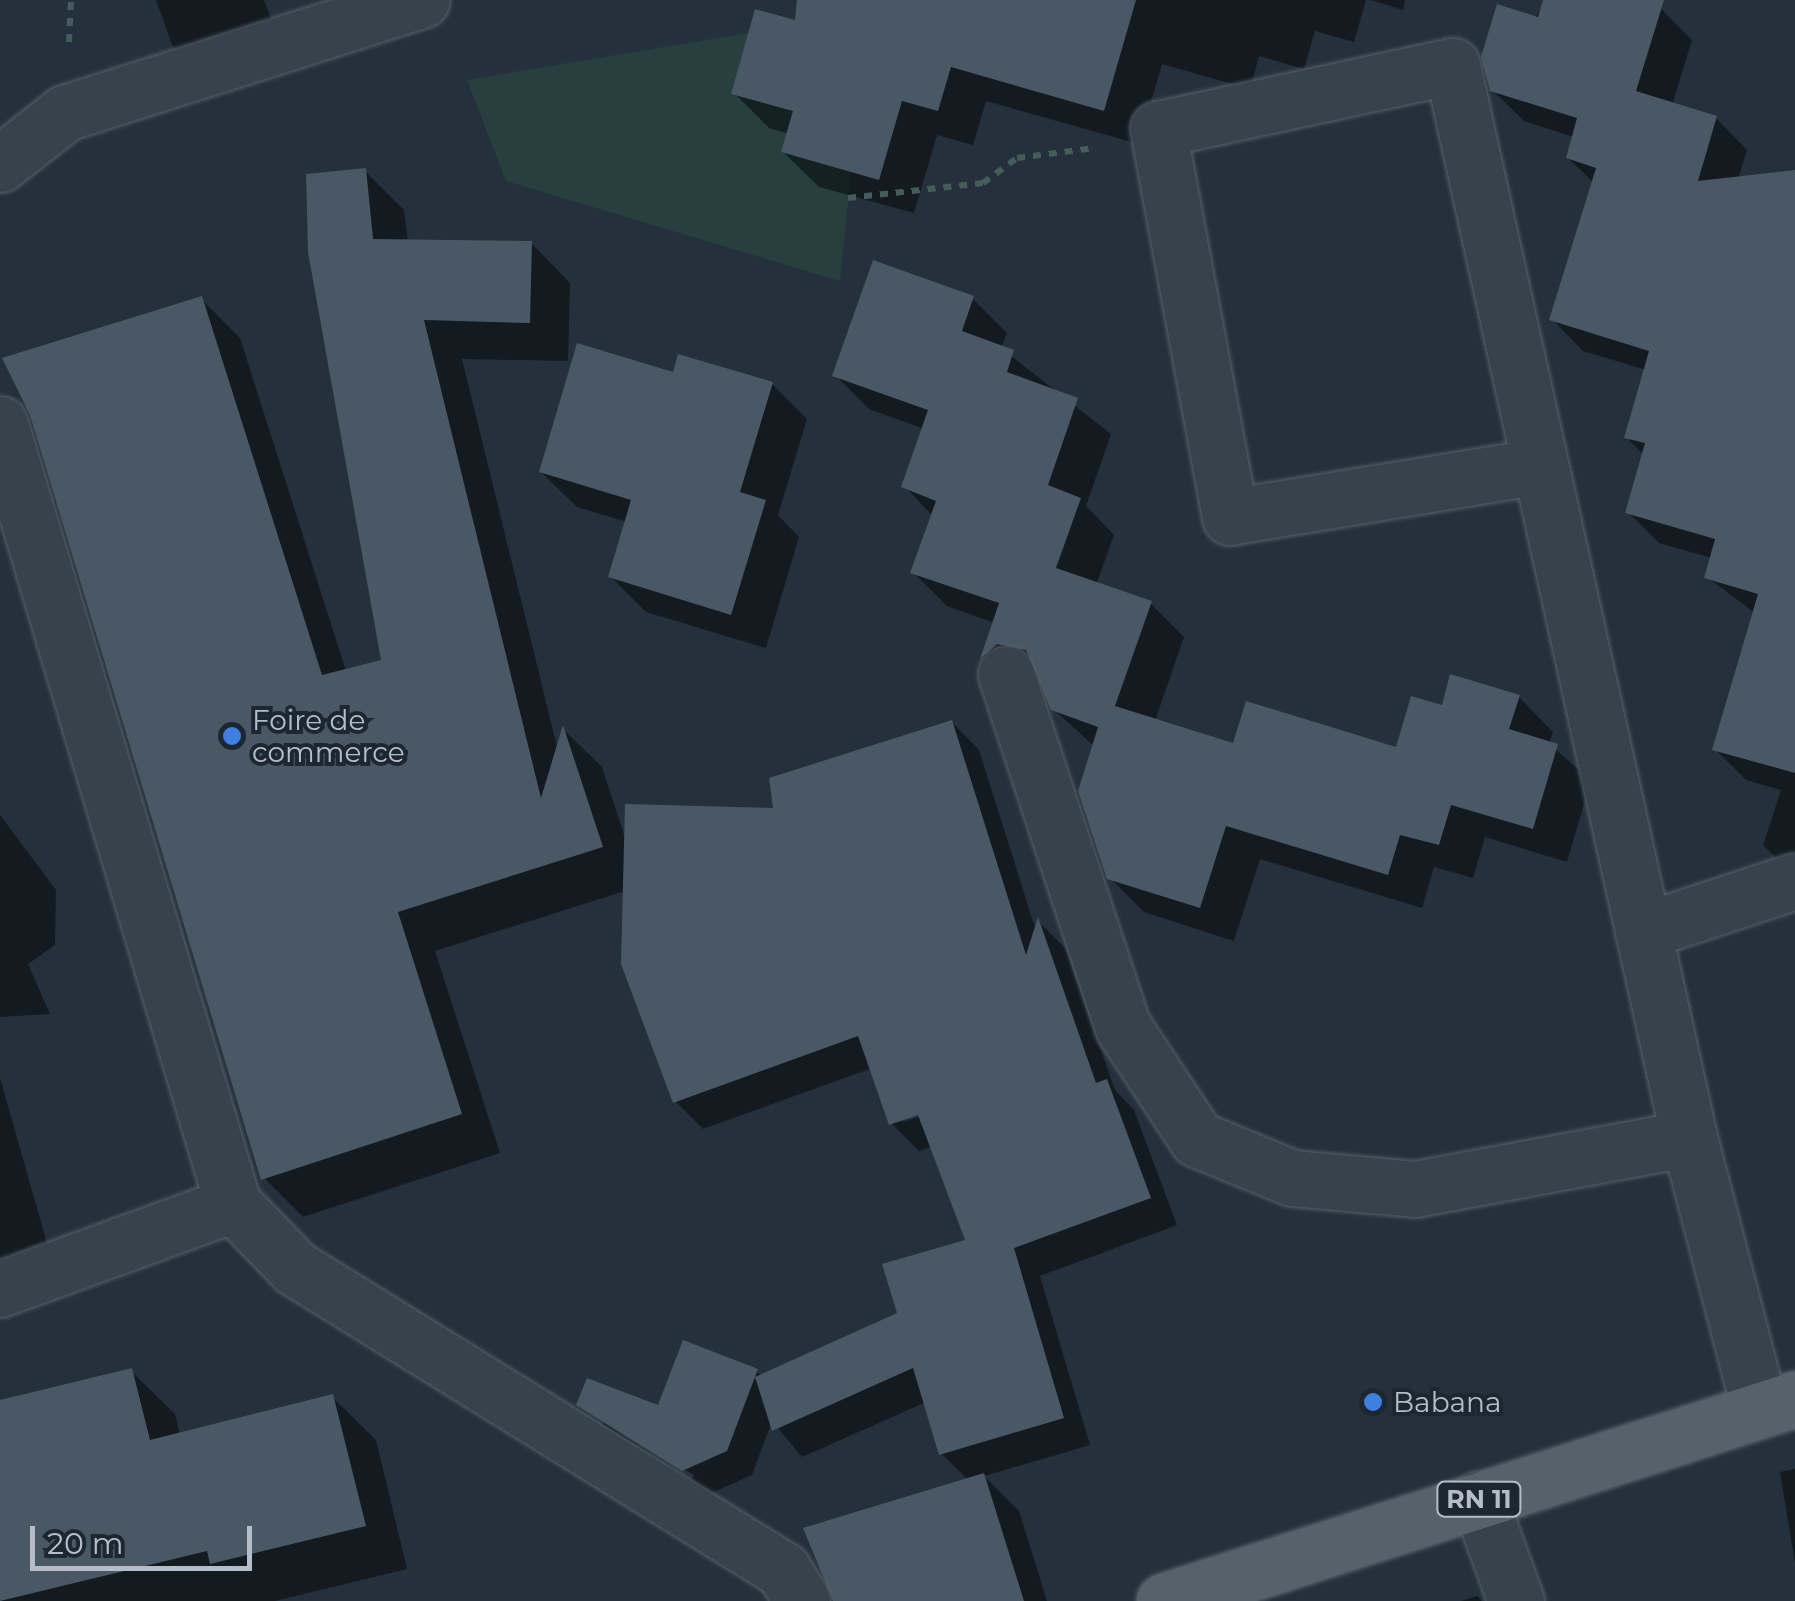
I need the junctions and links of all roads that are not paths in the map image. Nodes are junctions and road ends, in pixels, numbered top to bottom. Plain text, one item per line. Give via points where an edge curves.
1 (422, 0) edge
2 (0, 164) edge
3 (0, 424) edge
4 (1540, 466) junction
5 (1006, 674) dead end
6 (1795, 881) edge
7 (1644, 932) junction
8 (1689, 1138) junction
9 (233, 1204) junction
10 (0, 1289) edge
11 (1778, 1405) edge
12 (1480, 1500) junction
13 (802, 1601) edge
14 (1164, 1601) edge
15 (1516, 1601) edge

1 - 2 street via 65,113
3 - 9 street
4 - 4 street via 1452,66 1158,129 1230,517
4 - 7 street
5 - 8 street via 1123,1027 1197,1139 1292,1178 1415,1189
6 - 7 street
7 - 8 street
8 - 11 street
9 - 10 street
9 - 13 street via 295,1268 783,1570
11 - 12 main road, RN 11
12 - 14 main road, RN 11
12 - 15 street

